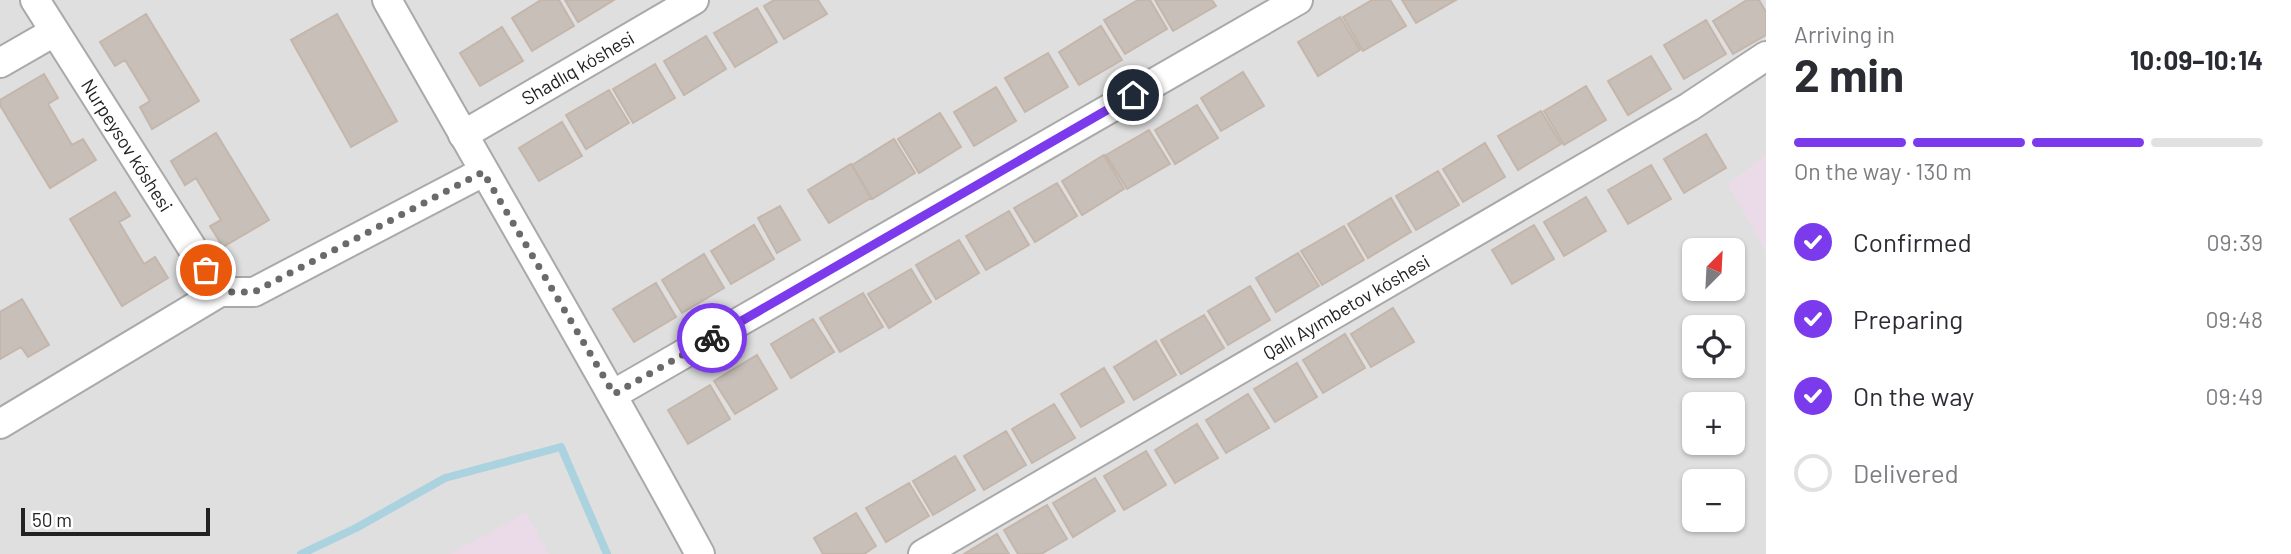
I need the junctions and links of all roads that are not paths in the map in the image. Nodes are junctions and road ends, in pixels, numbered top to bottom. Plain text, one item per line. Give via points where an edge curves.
1 (35, 0) edge
2 (387, 0) edge
3 (694, 0) edge
4 (1298, 0) edge
5 (54, 32) junction
6 (1766, 56) edge
7 (0, 63) edge
8 (463, 135) junction
9 (483, 172) junction
10 (220, 292) junction
11 (614, 394) junction
12 (0, 424) edge
13 (701, 554) edge
14 (923, 554) edge

1 - 5 street, Nurpeysov kóshesi
2 - 8 street
3 - 8 street, Shadlıq kóshesi
4 - 11 street
5 - 7 street
5 - 10 street, Nurpeysov kóshesi
6 - 14 street, Qallı Ayımbetov kóshesi via 1689,107
8 - 9 street
9 - 10 street via 254,292
9 - 11 street
10 - 12 street
11 - 13 street

